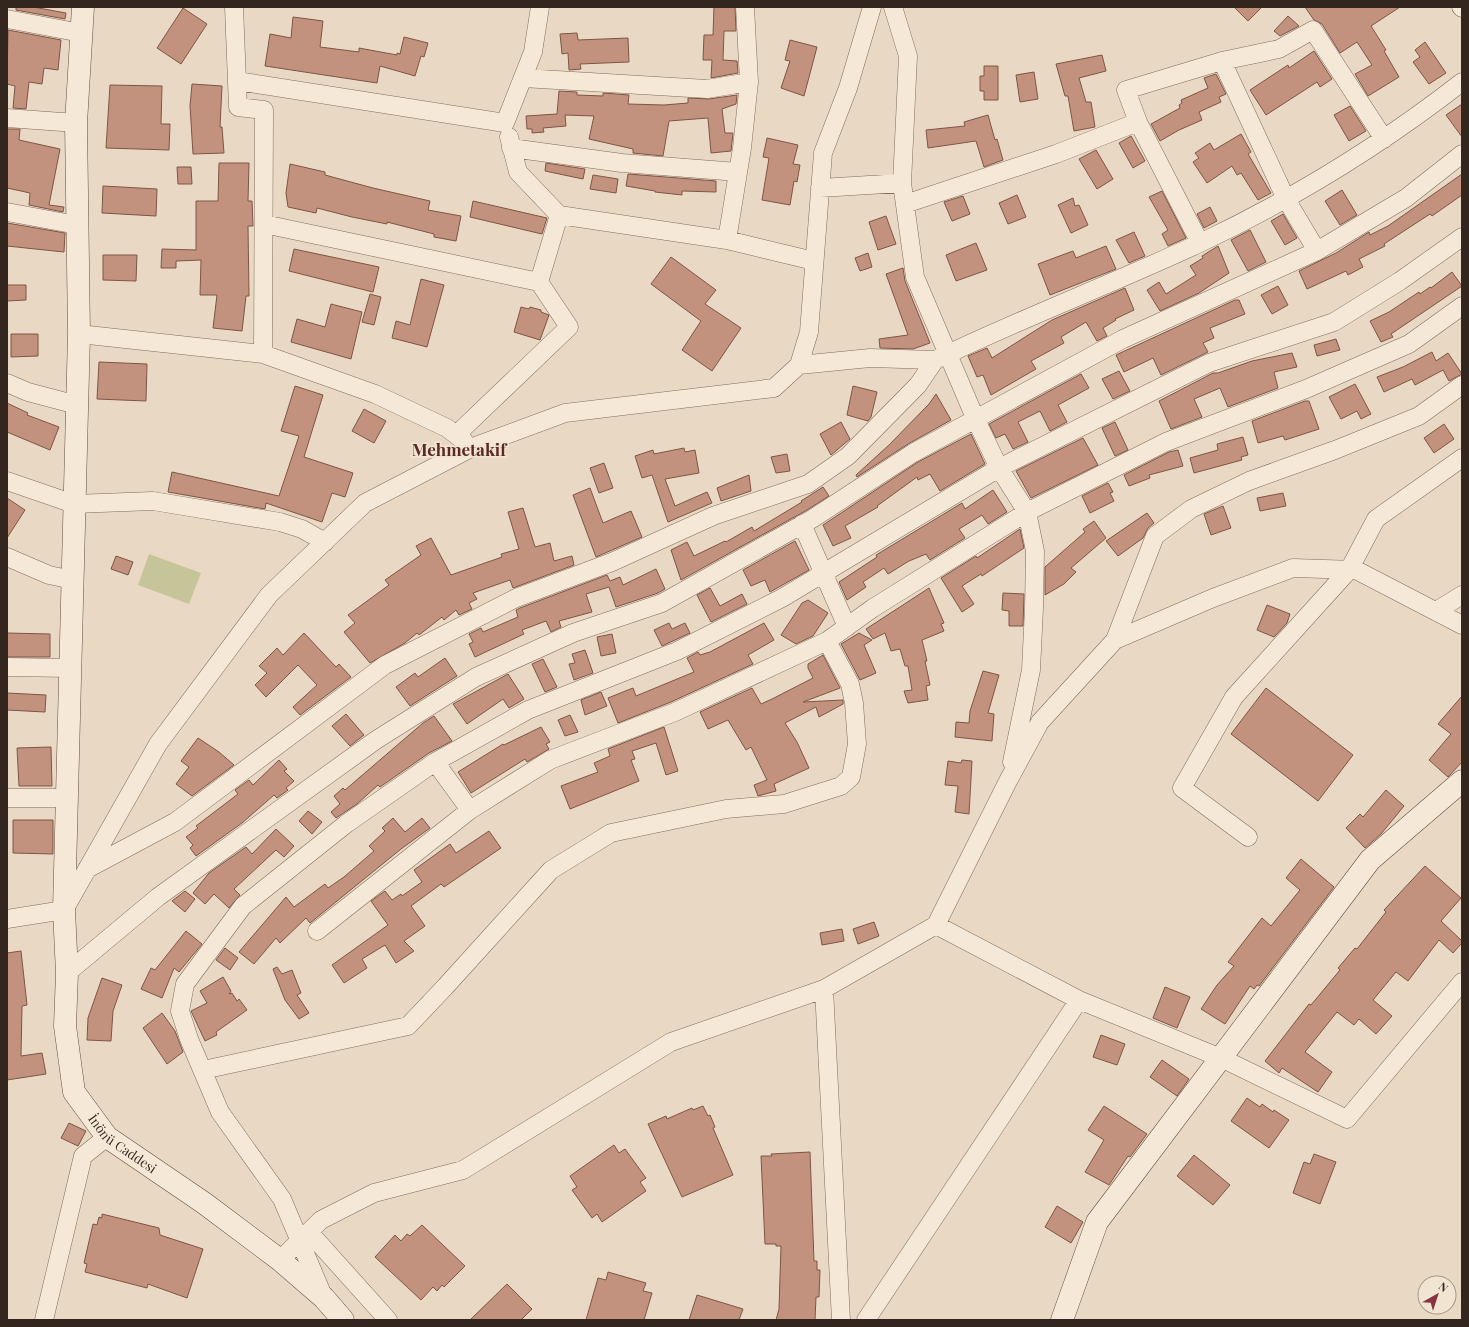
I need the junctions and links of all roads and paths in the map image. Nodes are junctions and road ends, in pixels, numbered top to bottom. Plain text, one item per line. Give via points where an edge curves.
1 (83, 7) edge
2 (234, 7) edge
3 (540, 7) edge
4 (745, 7) edge
5 (872, 7) edge
6 (893, 7) edge
7 (7, 19) edge
8 (81, 33) junction
9 (1222, 61) junction
10 (523, 78) junction
11 (237, 81) junction
12 (749, 82) junction
13 (1462, 82) edge
14 (7, 118) edge
15 (1138, 122) junction
16 (76, 123) junction
17 (505, 123) junction
18 (1384, 139) junction
19 (512, 148) junction
20 (1462, 154) edge
21 (738, 172) junction
22 (902, 183) junction
23 (820, 188) junction
24 (1286, 199) junction
25 (905, 204) junction
26 (7, 212) edge
27 (559, 215) junction
28 (264, 224) junction
29 (77, 225) junction
30 (1462, 237) edge
31 (726, 240) junction
32 (1200, 243) junction
33 (1317, 251) junction
34 (814, 261) junction
35 (539, 282) junction
36 (1462, 306) edge
37 (79, 334) junction
38 (263, 354) junction
39 (942, 357) junction
40 (799, 365) junction
41 (7, 383) edge
42 (1462, 385) edge
43 (77, 405) junction
44 (976, 420) junction
45 (456, 434) junction
46 (473, 447) junction
47 (1462, 458) edge
48 (1000, 468) junction
49 (7, 481) edge
50 (74, 504) junction
51 (1027, 512) junction
52 (802, 524) junction
53 (325, 542) junction
54 (7, 557) edge
55 (1349, 570) junction
56 (822, 574) junction
57 (73, 580) junction
58 (1462, 595) edge
59 (1436, 611) junction
60 (1462, 625) edge
61 (847, 627) junction
62 (1115, 640) junction
63 (827, 641) junction
64 (7, 667) edge
65 (70, 668) junction
66 (435, 762) junction
67 (1008, 781) junction
68 (1462, 781) edge
69 (7, 798) edge
70 (67, 798) junction
71 (470, 810) junction
72 (1248, 837) dead end
73 (87, 869) junction
74 (64, 910) junction
75 (7, 919) edge
76 (936, 925) junction
77 (317, 931) dead end
78 (67, 973) junction
79 (1462, 982) edge
80 (824, 989) junction
81 (1079, 1000) junction
82 (1221, 1058) junction
83 (203, 1070) junction
84 (107, 1136) junction
85 (304, 1236) junction
86 (280, 1260) junction
87 (324, 1298) junction
88 (44, 1320) edge
89 (338, 1320) edge
90 (344, 1320) edge
91 (388, 1320) edge
92 (841, 1320) edge
93 (866, 1320) edge
94 (1062, 1320) edge

1 - 8 main road, İnönü Caddesi
2 - 11 street
3 - 10 street via 533,52
4 - 12 street
5 - 23 street via 848,88 823,153
6 - 22 street via 908,56
7 - 8 street
8 - 16 main road, İnönü Caddesi
9 - 15 street via 1126,90
9 - 18 street via 1278,49 1313,30
9 - 24 street
10 - 12 street via 707,89
10 - 17 street
11 - 17 street
11 - 28 street via 238,107 264,110
12 - 21 street
13 - 18 street
14 - 16 street
15 - 25 street via 1056,154
15 - 32 street
16 - 29 main road, İnönü Caddesi
17 - 19 street
18 - 24 street
19 - 21 street via 622,163
19 - 27 street via 518,172
20 - 33 street via 1406,198
21 - 31 street
22 - 23 street
22 - 25 street
23 - 34 street
24 - 32 street
24 - 33 street
25 - 39 street via 915,277
26 - 29 street
27 - 31 street
27 - 35 street
28 - 35 street
28 - 38 street
29 - 37 main road, İnönü Caddesi
30 - 48 street via 1400,281 1334,322 1209,363
31 - 34 street
32 - 39 street
33 - 44 street via 1123,340
34 - 40 street via 808,332
35 - 45 street via 569,327
36 - 51 street via 1409,344 1306,388 1166,442
37 - 38 street
37 - 43 main road, İnönü Caddesi
38 - 45 street via 375,394
39 - 40 street via 870,358
39 - 44 street
39 - 73 street via 848,456 808,484 713,516 612,562 516,598 385,665 176,822
40 - 46 street via 774,388 565,413
41 - 43 street via 28,392
42 - 62 street via 1419,416 1249,481 1190,509 1155,536
43 - 50 main road, İnönü Caddesi
44 - 48 street
44 - 52 street via 913,453
45 - 46 street
46 - 53 street via 365,503
47 - 55 street via 1376,519
48 - 51 street
48 - 56 street
49 - 50 street
50 - 53 street via 161,502 280,522 302,529
50 - 57 main road, İnönü Caddesi
51 - 61 street via 872,608
51 - 67 street via 1035,551 1030,670
52 - 56 street
52 - 78 street via 662,603 573,633 476,676 376,740 164,893
53 - 73 street via 270,595 158,744
54 - 57 street via 50,575
55 - 59 street via 1356,570
55 - 62 street via 1293,568
55 - 72 street via 1234,697 1182,788
56 - 61 street
56 - 66 street via 782,598 677,651 528,710
57 - 65 main road, İnönü Caddesi
58 - 59 street
59 - 60 street
61 - 63 street
62 - 67 street via 1040,722
63 - 71 street via 675,712 550,760
63 - 83 street via 850,684 854,703 857,744 851,777 841,786 784,804 726,809 611,833 551,870 408,1026
64 - 65 street
65 - 70 main road, İnönü Caddesi
66 - 71 street
66 - 83 street via 346,824 238,912 185,984 180,1011
67 - 76 street
68 - 82 main road via 1370,860
69 - 70 street
70 - 74 main road, İnönü Caddesi
71 - 77 street
73 - 74 street
74 - 75 street
74 - 78 main road, İnönü Caddesi
76 - 80 street
76 - 81 street
78 - 84 main road, İnönü Caddesi via 65,1026 74,1092
79 - 82 street via 1347,1119
80 - 85 street via 671,1042 463,1170 374,1193 321,1220
80 - 92 street
81 - 82 street
81 - 93 street
82 - 94 main road via 1097,1222
83 - 85 street via 220,1112 282,1199
84 - 86 main road, İnönü Caddesi via 204,1203
84 - 88 street via 83,1156
85 - 86 street
85 - 87 street
85 - 91 street
86 - 87 main road, İnönü Caddesi
87 - 89 main road, İnönü Caddesi
87 - 90 main road, İnönü Caddesi

